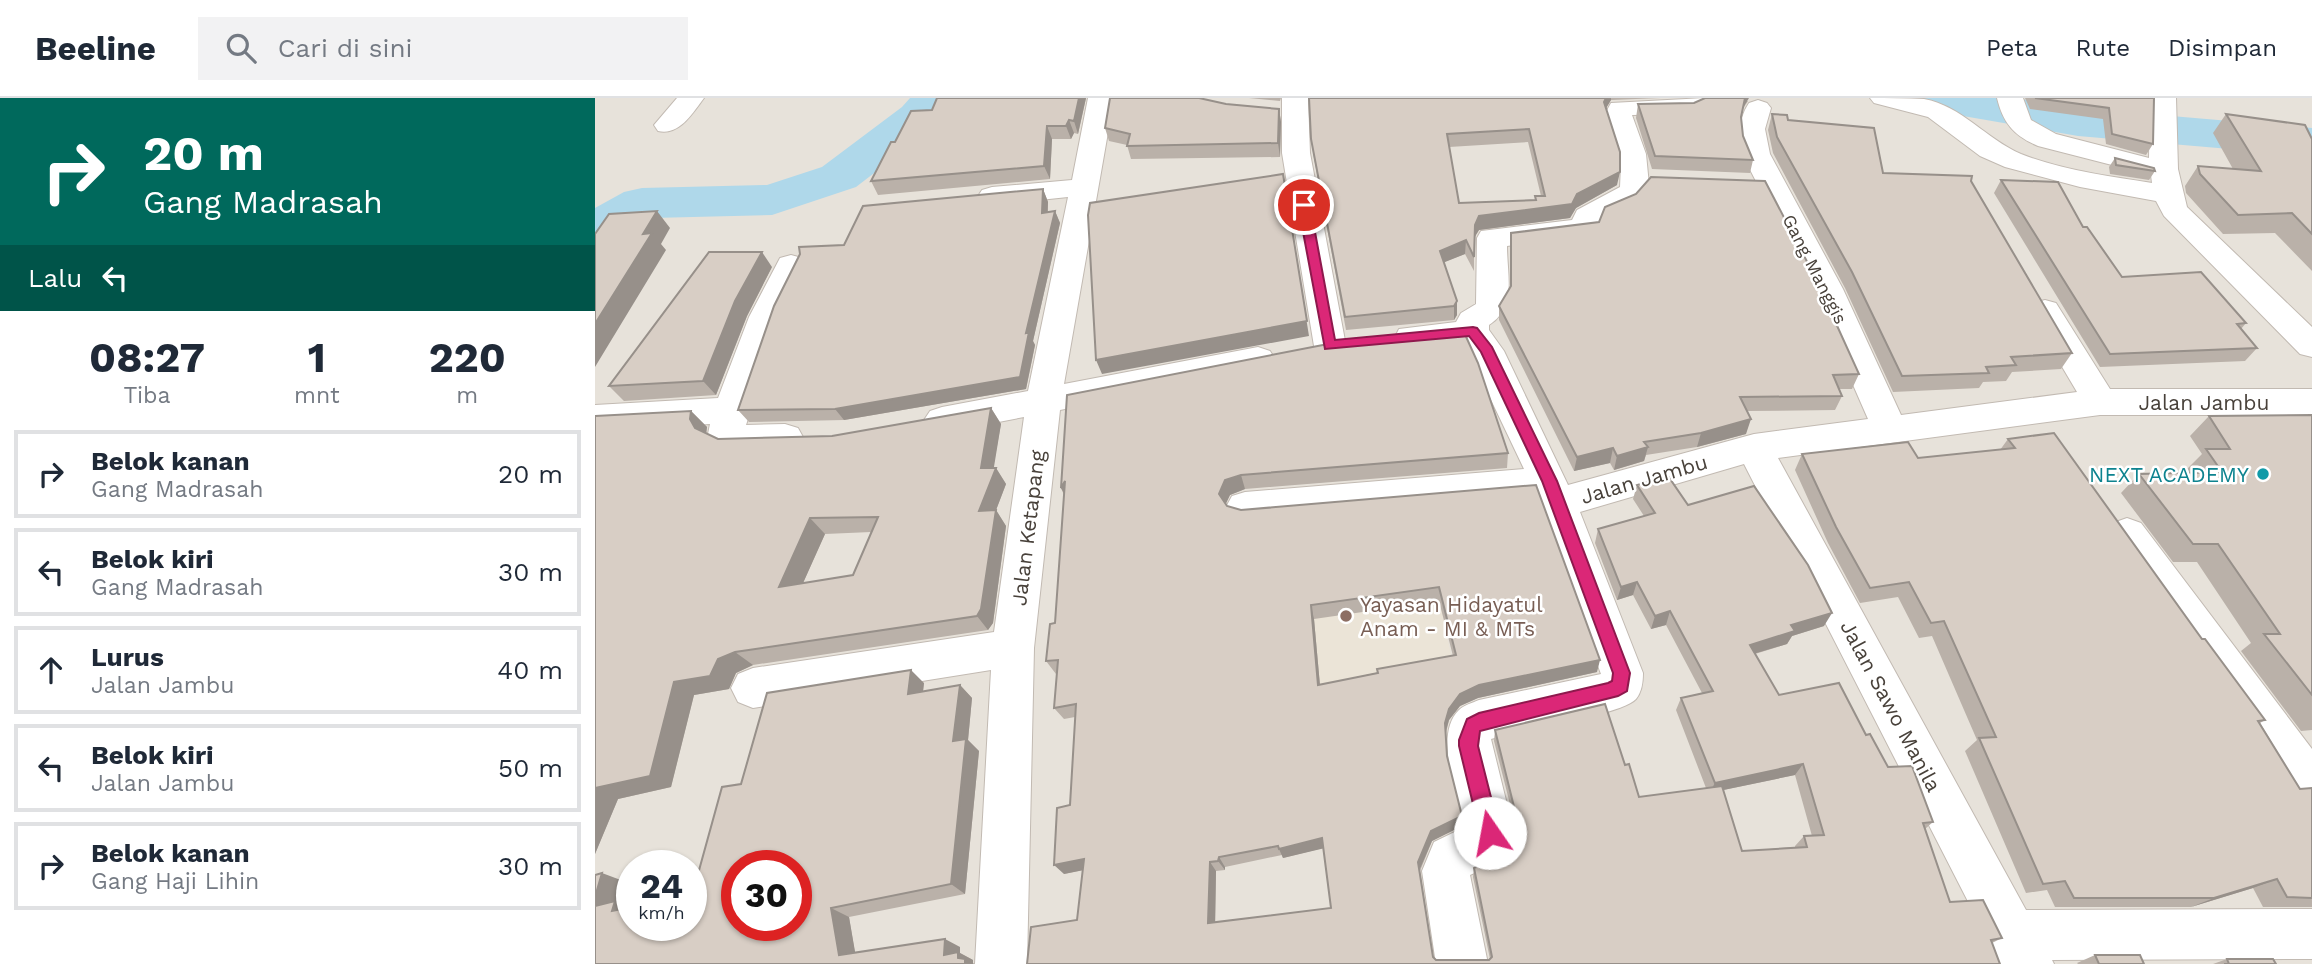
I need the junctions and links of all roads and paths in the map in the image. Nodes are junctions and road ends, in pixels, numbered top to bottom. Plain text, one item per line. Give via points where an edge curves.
1 (691, 98) edge
2 (1101, 98) edge
3 (1692, 98) edge
4 (1883, 98) edge
5 (1287, 108) edge
6 (1758, 108) dead end
7 (2015, 114) edge
8 (667, 125) dead end
9 (2164, 145) edge
10 (1084, 187) junction
11 (969, 198) edge
12 (791, 265) edge
13 (2031, 286) edge
14 (1473, 331) junction
15 (1332, 346) junction
16 (2312, 346) edge
17 (1044, 399) junction
18 (2100, 402) junction
19 (2312, 402) edge
20 (731, 410) junction
21 (2037, 412) junction
22 (595, 418) edge
23 (905, 428) edge
24 (1890, 429) junction
25 (816, 436) edge
26 (2061, 445) edge
27 (1754, 448) junction
28 (1554, 492) junction
29 (2102, 501) edge
30 (1245, 507) edge
31 (1013, 648) junction
32 (753, 688) dead end
33 (2312, 786) edge
34 (2312, 934) edge
35 (2021, 949) edge
36 (1001, 964) edge
37 (1462, 964) edge

1 - 8 street
2 - 10 street, Jalan Ketapang
3 - 14 street via 1693,104 1688,106 1619,109 1635,160 1650,181 1587,216 1586,228 1493,237 1492,305 1472,321
4 - 9 street via 1939,112 1977,143 2023,163 2112,184
5 - 15 street
6 - 24 street, Gang Manggis via 1752,139 1759,185 1828,289
7 - 9 street via 2047,140
9 - 16 street via 2179,217
10 - 11 street
10 - 17 street, Jalan Ketapang
12 - 20 street via 765,317
13 - 18 street
14 - 15 street
14 - 28 street, Jalan Jambu via 1487,351
15 - 17 street
17 - 23 street
17 - 31 street, Jalan Ketapang
18 - 19 street, Jalan Jambu
18 - 21 street, Jalan Jambu
20 - 22 street
20 - 25 street via 726,434 733,439
21 - 24 street, Jalan Jambu
21 - 26 street
24 - 27 street, Jalan Jambu
27 - 28 street, Jalan Jambu
27 - 35 street, Jalan Sawo Manila
28 - 30 street
28 - 37 street via 1622,673 1621,685 1473,725 1468,740 1490,833 1484,844 1456,853 1447,866
29 - 33 street
31 - 32 street
31 - 36 street, Jalan Ketapang
34 - 35 street

